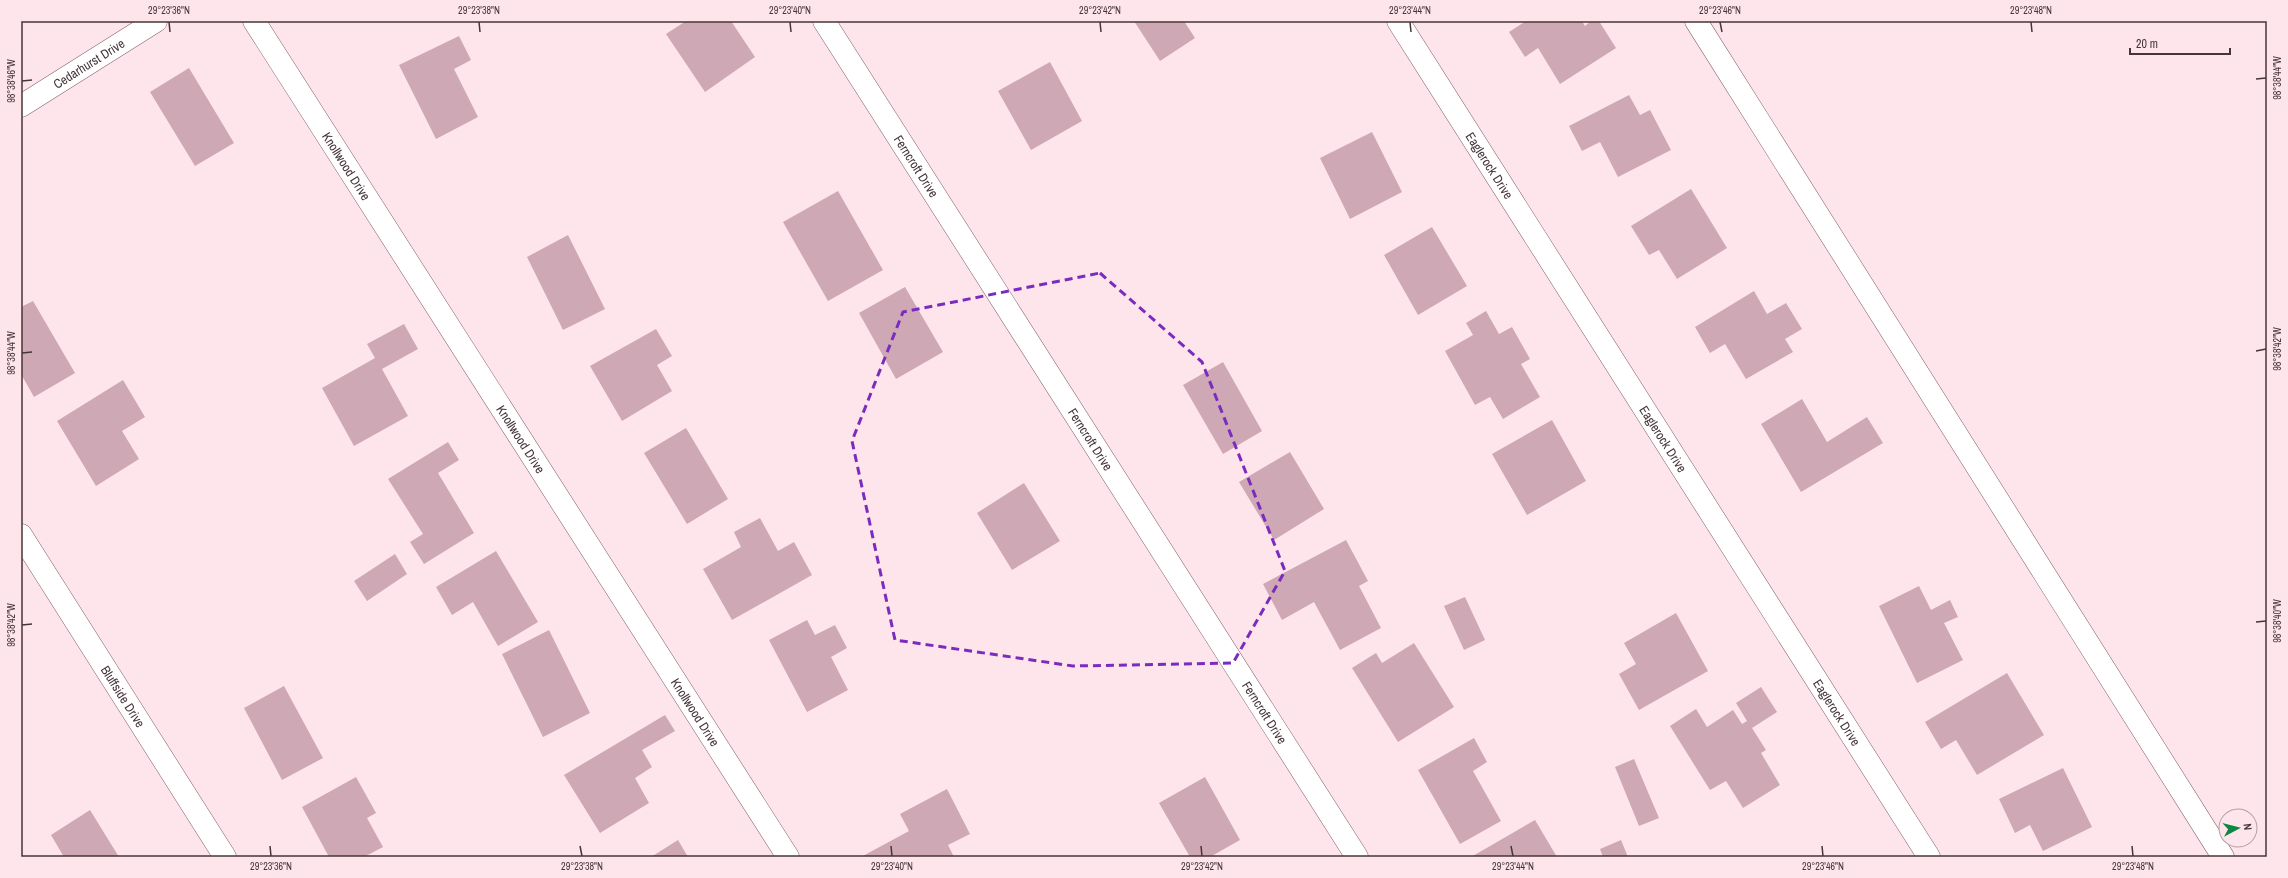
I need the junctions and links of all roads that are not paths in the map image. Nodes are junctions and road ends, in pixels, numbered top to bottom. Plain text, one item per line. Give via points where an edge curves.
1 (156, 21) edge
2 (254, 21) edge
3 (824, 21) edge
4 (1398, 21) edge
5 (1696, 21) edge
6 (21, 106) edge
7 (21, 535) edge
8 (225, 857) edge
9 (788, 857) edge
10 (1357, 857) edge
11 (1929, 857) edge
12 (2223, 857) edge

1 - 6 street, Cedarhurst Drive
2 - 9 street, Knollwood Drive
3 - 10 street, Ferncroft Drive
4 - 11 street, Eaglerock Drive
5 - 12 street
7 - 8 street, Bluffside Drive

